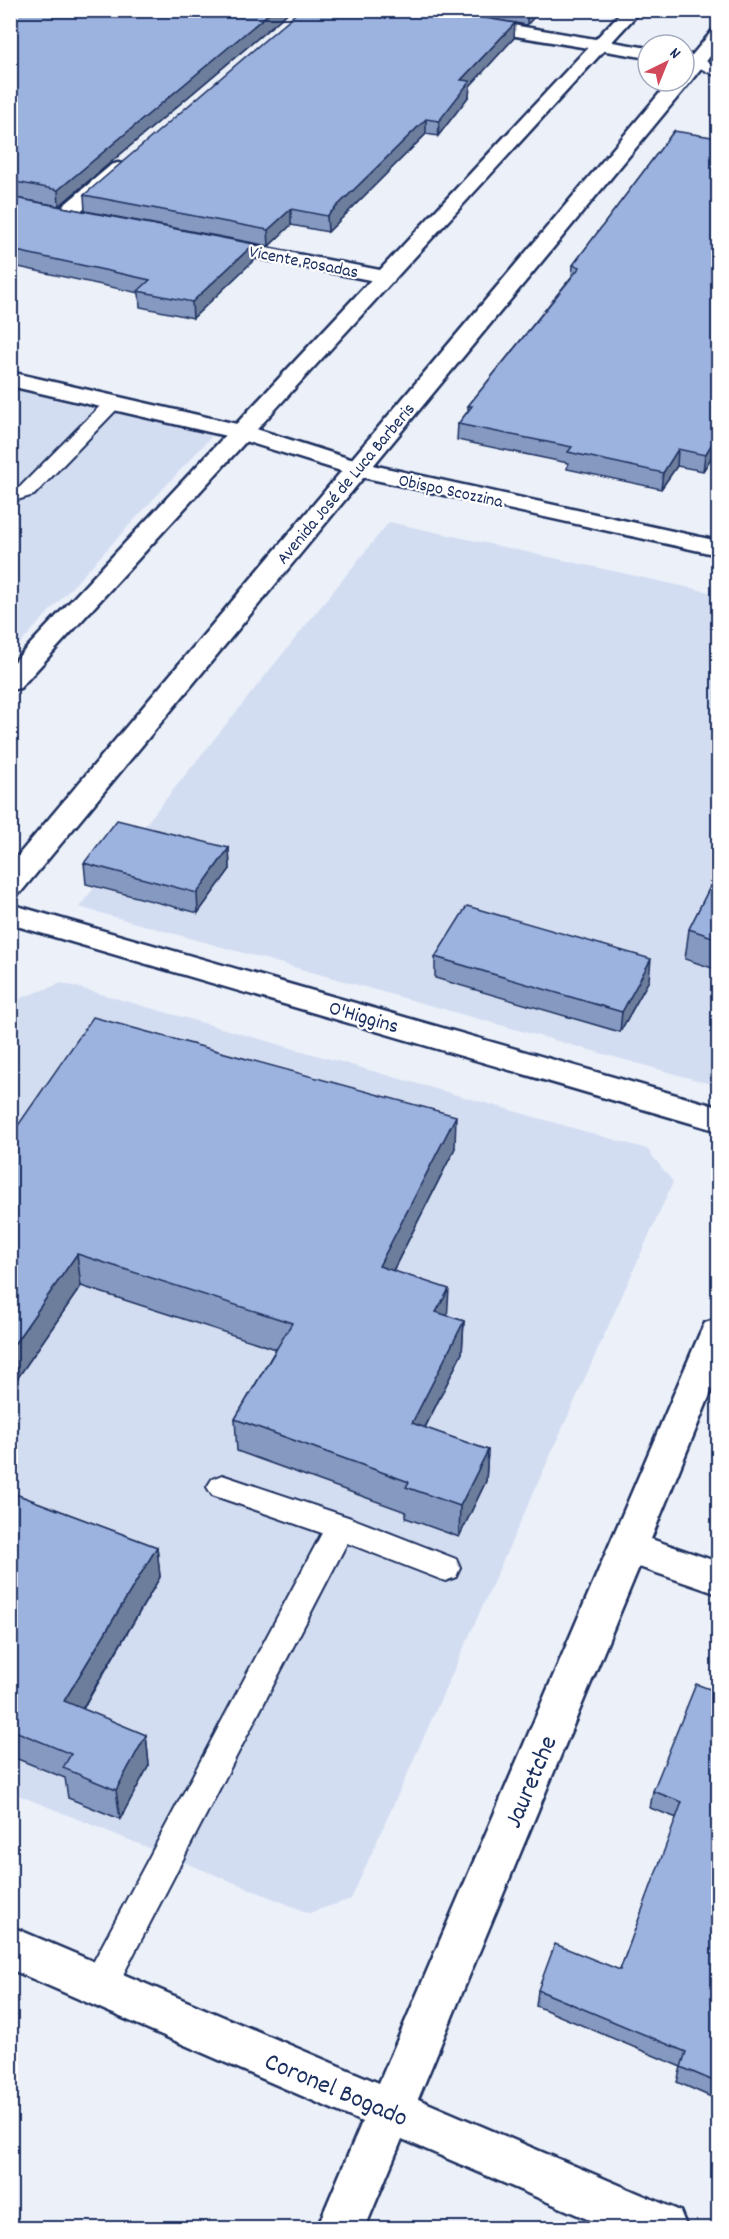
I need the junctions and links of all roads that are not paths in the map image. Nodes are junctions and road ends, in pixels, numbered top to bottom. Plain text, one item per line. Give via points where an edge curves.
1 (389, 10) edge
2 (633, 10) edge
3 (718, 35) edge
4 (601, 44) junction
5 (636, 50) edge
6 (696, 55) edge
7 (696, 62) edge
8 (718, 73) edge
9 (671, 93) edge
10 (136, 154) edge
11 (43, 210) edge
12 (64, 214) junction
13 (87, 219) edge
14 (190, 239) edge
15 (385, 277) junction
16 (10, 379) edge
17 (114, 402) junction
18 (242, 432) junction
19 (357, 469) junction
20 (10, 496) edge
21 (718, 548) edge
22 (10, 682) edge
23 (10, 885) edge
24 (10, 914) edge
25 (718, 1119) edge
26 (718, 1333) edge
27 (222, 1487) dead end
28 (340, 1527) junction
29 (628, 1547) junction
30 (445, 1568) dead end
31 (718, 1578) edge
32 (10, 1947) edge
33 (99, 1986) junction
34 (391, 2111) junction
35 (341, 2229) edge
36 (663, 2229) edge

1 - 4 main road
2 - 4 main road
3 - 6 main road
4 - 5 main road
4 - 15 main road
7 - 8 lane
9 - 19 main road, Avenida José de Luca Barberis
10 - 12 main road
11 - 12 main road
12 - 13 main road
14 - 15 main road, Vicente Posadas
15 - 18 main road
16 - 17 main road, Obispo Scozzina
17 - 18 main road, Obispo Scozzina
17 - 20 lane via 27,491
18 - 19 main road, Obispo Scozzina
18 - 22 main road
19 - 21 main road, Obispo Scozzina
19 - 23 main road, Avenida José de Luca Barberis
24 - 25 main road, O'Higgins
26 - 29 main road, Jauretche
27 - 28 lane
28 - 30 lane
28 - 33 lane
29 - 31 main road
29 - 34 main road, Jauretche
32 - 33 main road, Coronel Bogado
33 - 34 main road, Coronel Bogado
34 - 35 main road, Jauretche
34 - 36 main road, Coronel Bogado

